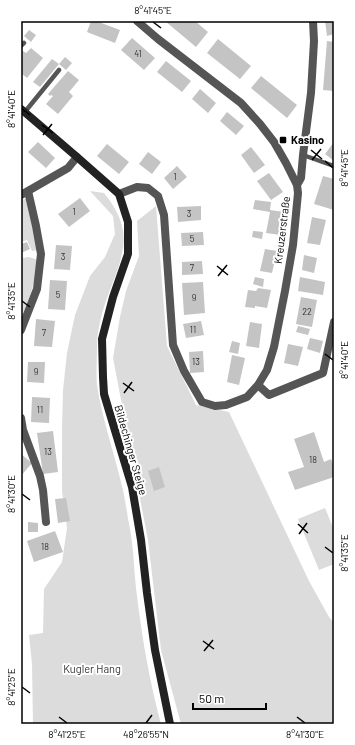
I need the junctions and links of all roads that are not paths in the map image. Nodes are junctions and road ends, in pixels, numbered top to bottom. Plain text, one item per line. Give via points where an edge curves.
1 (137, 21) edge
2 (313, 21) edge
3 (59, 70) dead end
4 (23, 111) edge
5 (303, 155) junction
6 (77, 157) junction
7 (334, 166) edge
8 (297, 185) junction
9 (25, 193) edge
10 (119, 194) junction
11 (334, 322) edge
12 (21, 330) edge
13 (258, 385) junction
14 (21, 418) edge
15 (46, 522) dead end
16 (170, 724) edge

1 - 8 street, Kreuzerstraße via 241,103 274,142
2 - 5 street via 311,93
3 - 4 lane
4 - 6 street
5 - 7 lane
5 - 8 street via 301,178
6 - 9 street via 68,168
6 - 10 street
8 - 13 street, Kreuzerstraße via 293,245 285,291 268,370
9 - 12 street via 36,226 41,254 37,289
10 - 13 street, Kreuzerstraße via 137,187 148,188 158,196 164,215 173,345 202,402 215,406 226,405 246,397
10 - 16 street, Bildechinger Steige via 128,222 128,254 102,340 102,377 104,394 132,487 155,650
11 - 13 street via 322,373 270,395
14 - 15 street via 40,476

